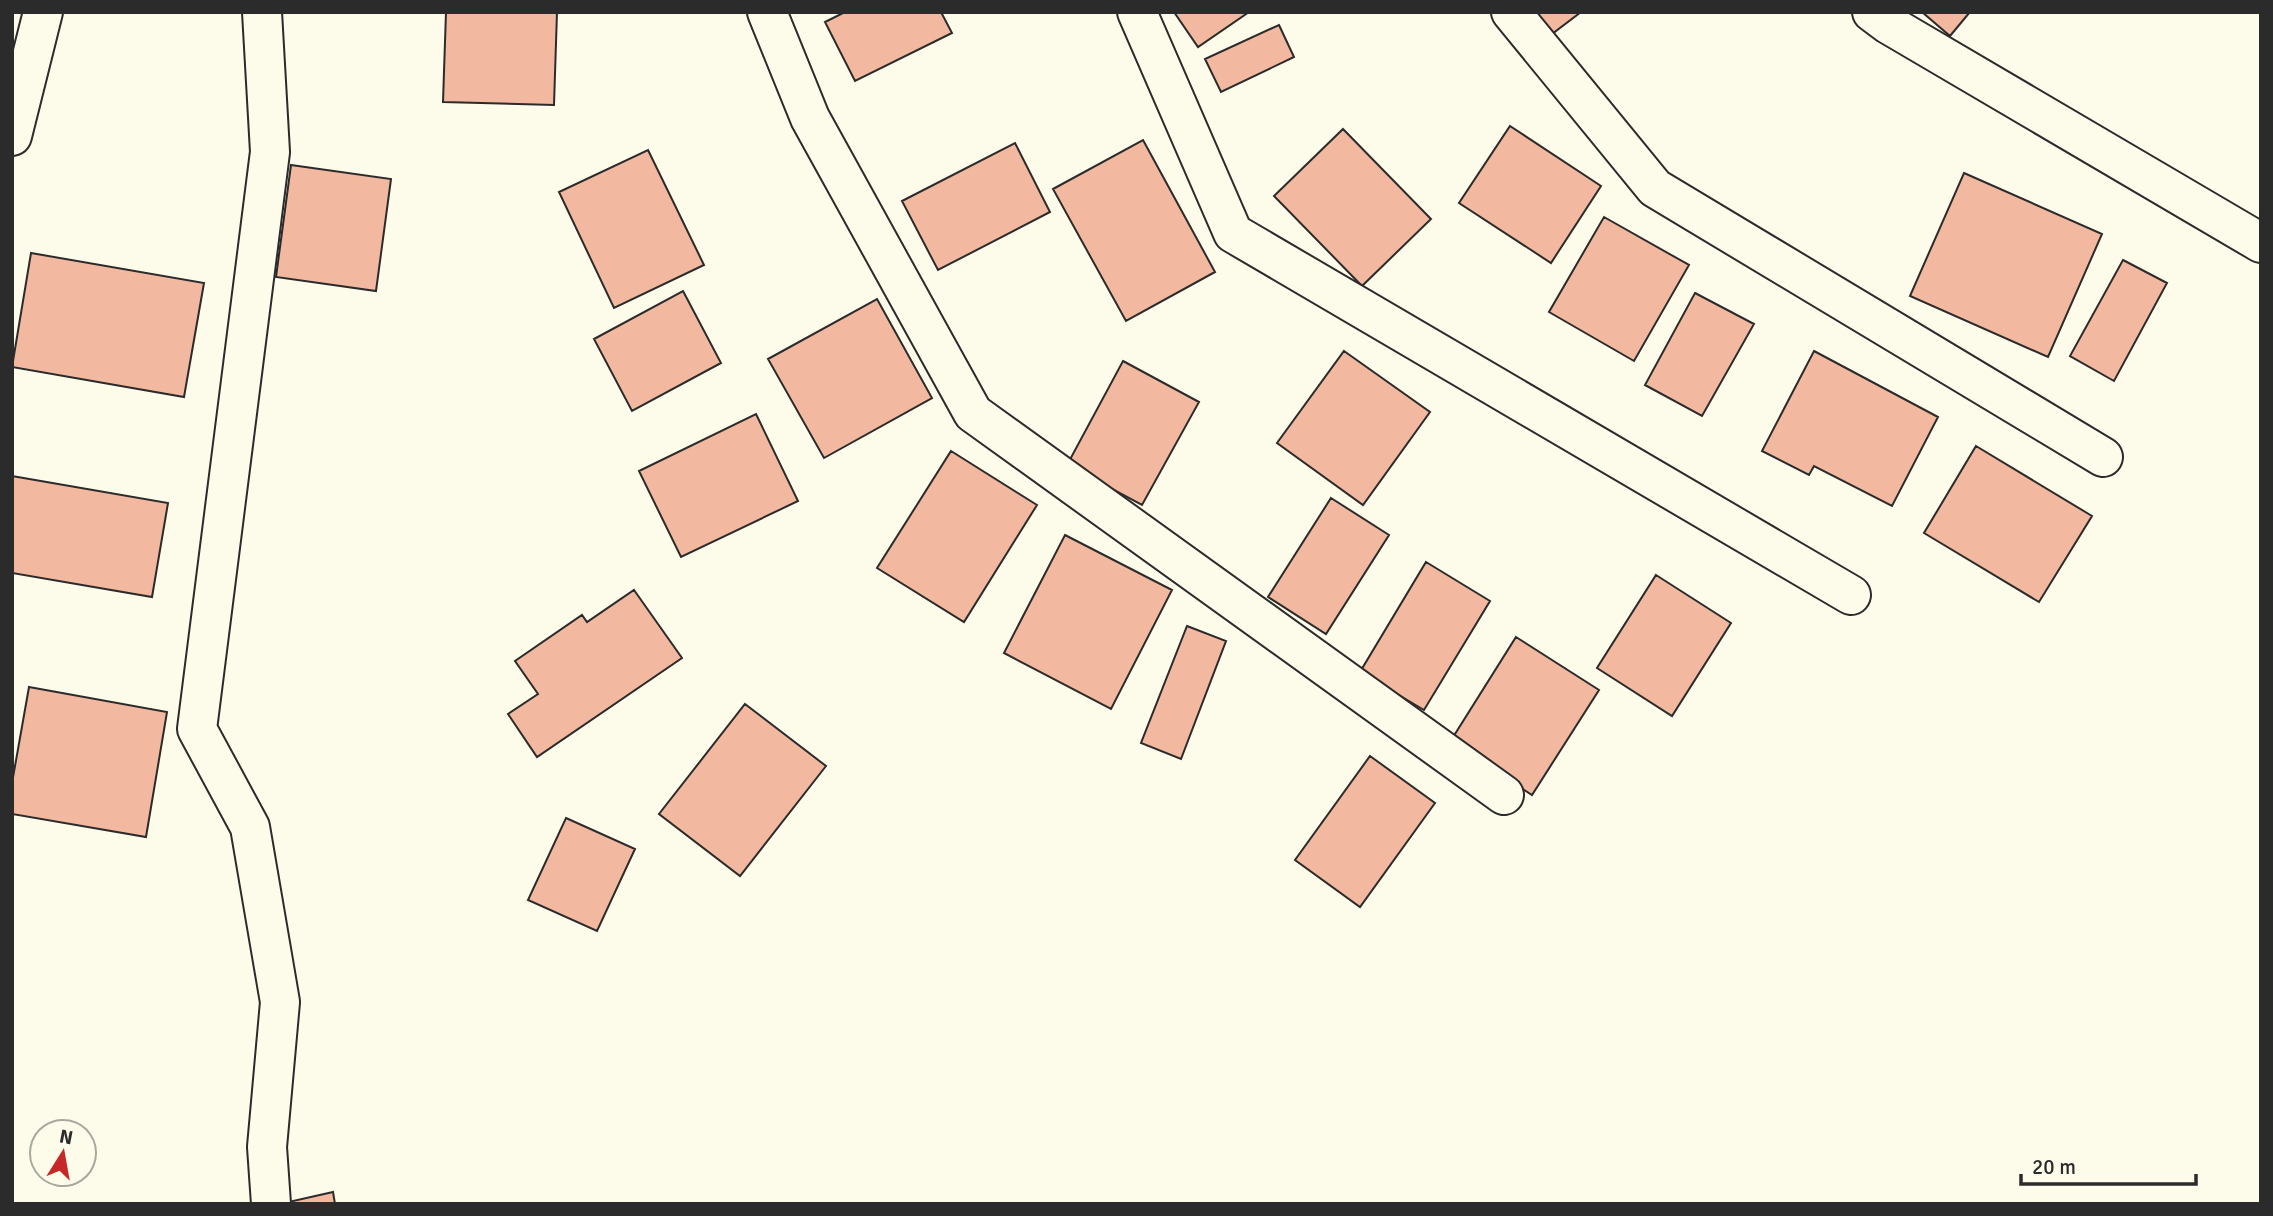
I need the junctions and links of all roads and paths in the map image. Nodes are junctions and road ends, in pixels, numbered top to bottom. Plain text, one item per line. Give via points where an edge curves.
1 (43, 12) edge
2 (262, 12) edge
3 (767, 12) edge
4 (1137, 12) edge
5 (1511, 12) edge
6 (1872, 12) edge
7 (12, 136) edge
8 (2261, 243) edge
9 (2103, 457) dead end
10 (1851, 595) dead end
11 (1504, 795) dead end
12 (271, 1204) edge

1 - 7 street
2 - 12 street via 270,152 197,729 250,827 280,1002 267,1147
3 - 11 street via 810,118 973,413
4 - 10 street via 1233,233
5 - 9 street via 1655,188
6 - 8 street

